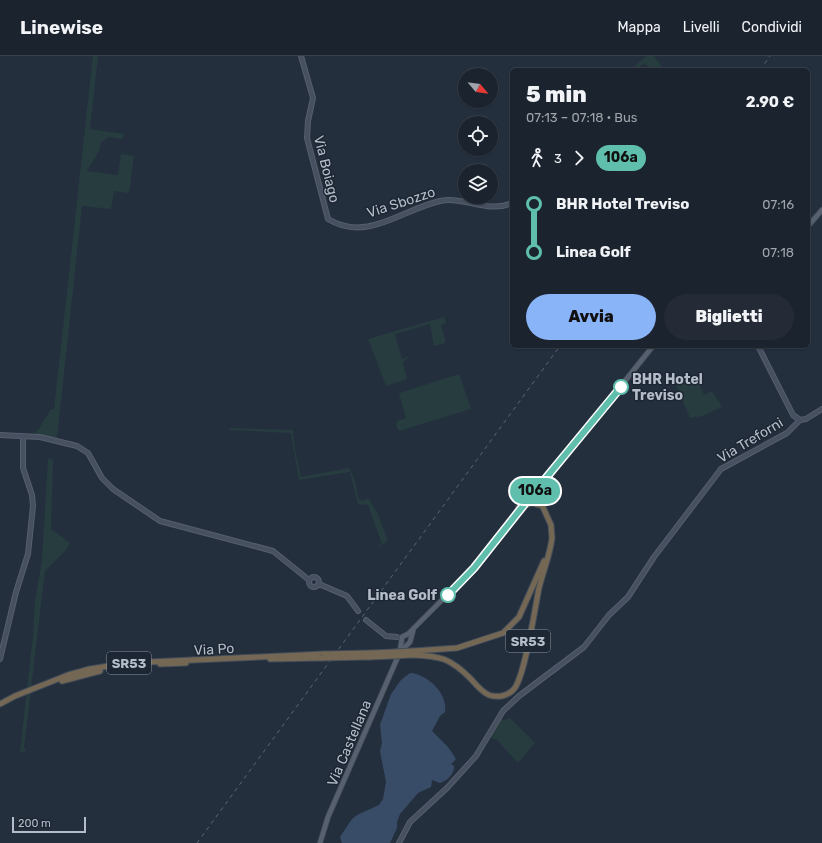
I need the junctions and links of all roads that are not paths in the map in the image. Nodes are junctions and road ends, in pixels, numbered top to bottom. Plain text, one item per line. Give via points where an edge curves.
1 (300, 56) edge
2 (510, 204) edge
3 (822, 210) edge
4 (328, 219) joint
5 (810, 224) edge
6 (651, 348) edge
7 (759, 348) edge
8 (822, 409) edge
9 (800, 420) junction
10 (0, 435) edge
11 (24, 437) junction
12 (566, 454) junction
13 (556, 464) junction
14 (545, 480) junction
15 (534, 493) junction
16 (540, 504) junction
17 (520, 507) junction
18 (309, 580) junction
19 (319, 584) junction
20 (358, 611) dead end
21 (366, 620) dead end
22 (415, 627) junction
23 (402, 638) junction
24 (411, 639) junction
25 (408, 644) junction
26 (396, 653) junction
27 (412, 653) junction
28 (322, 656) junction
29 (0, 658) edge
30 (0, 704) edge
31 (0, 707) edge
32 (320, 843) edge
33 (399, 843) edge

1 - 4 street, Via Boiago via 314,98 307,138
2 - 4 street, Via Sbozzo via 492,207 448,199 387,222 355,228 344,227
3 - 5 main road
6 - 12 main road
7 - 9 street via 793,415
8 - 9 street, Via Treforni
9 - 33 street, Via Treforni via 787,433 721,469 654,557 628,597 609,615 584,647 518,696 503,711 476,756 447,788 410,822
10 - 11 street
11 - 18 street via 55,440 83,449 112,489 160,521 273,551
11 - 29 street via 23,468 32,495 28,554
12 - 13 main road
12 - 14 main road
13 - 15 highway
13 - 17 main road
14 - 15 main road
14 - 16 highway via 540,490
15 - 16 highway, SR53
15 - 17 highway
16 - 17 highway via 532,502
16 - 27 highway, Via Po / SR53 via 549,526 550,545 515,623 503,633 461,648
16 - 27 highway, Via Po / SR53 via 551,525 551,544 522,670 515,688 505,695 489,695 454,663 437,656
17 - 22 main road via 474,568
18 - 19 street via 316,578
18 - 19 street via 312,587
19 - 20 street via 347,596
21 - 23 street via 386,636
22 - 23 main road
22 - 24 main road
23 - 24 main road
23 - 25 main road via 405,645
23 - 26 main road
24 - 25 main road
25 - 26 main road
26 - 27 highway, Via Po / SR53, bridge
26 - 28 highway, Via Po / SR53, bridge
26 - 32 main road, Via Castellana via 328,817
28 - 30 highway, Via Po / SR53 via 128,663 68,675
28 - 31 highway, Via Po / SR53 via 126,666 52,684

